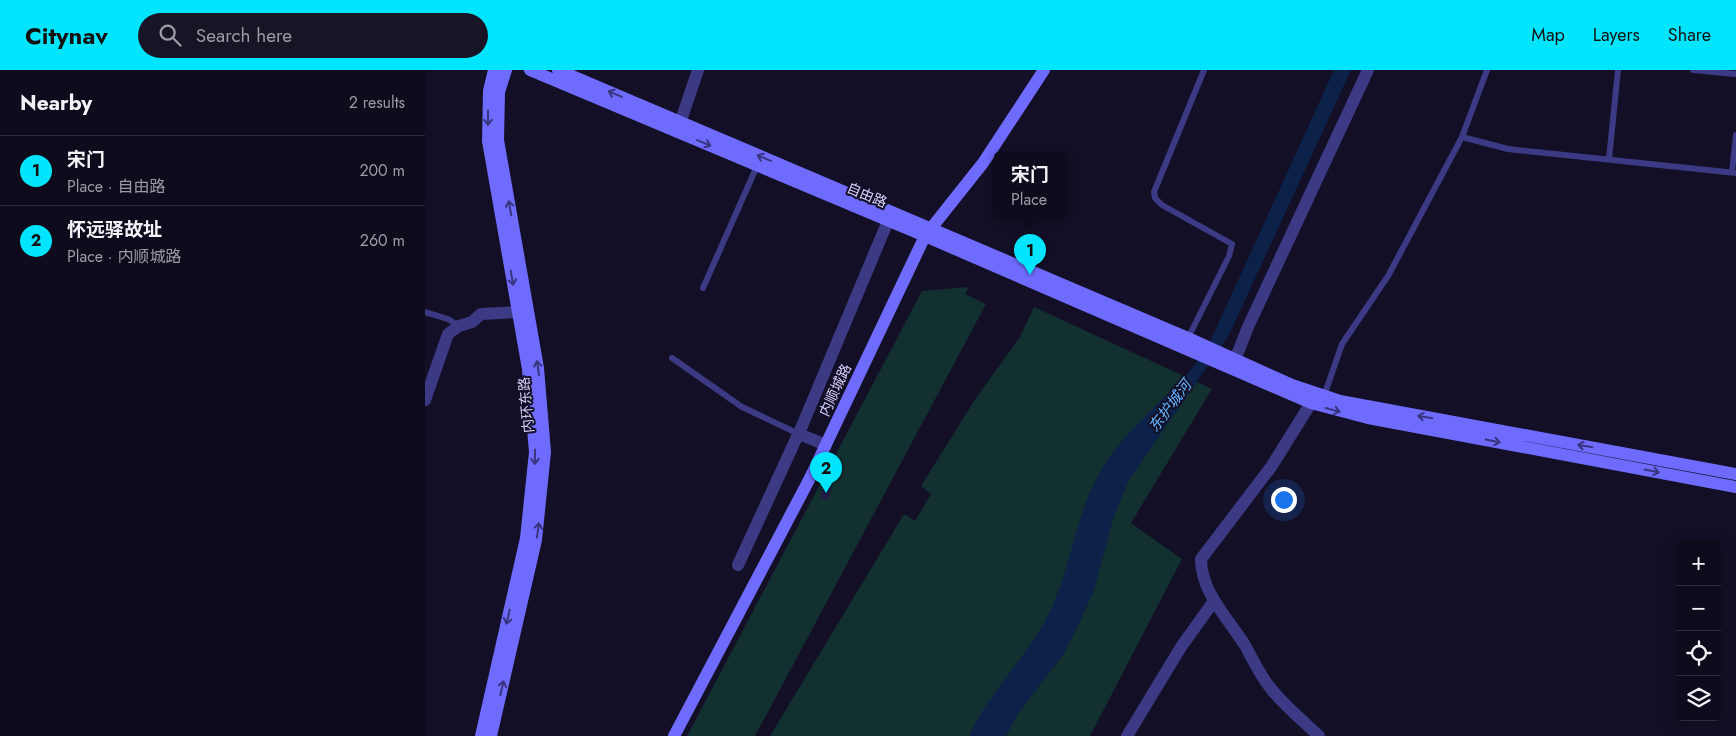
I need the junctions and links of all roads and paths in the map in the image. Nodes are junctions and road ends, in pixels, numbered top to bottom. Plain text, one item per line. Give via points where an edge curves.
1 (494, 70) edge
2 (505, 70) edge
3 (531, 70) edge
4 (558, 70) edge
5 (698, 70) edge
6 (1044, 70) edge
7 (1204, 70) edge
8 (1368, 70) edge
9 (1487, 70) edge
10 (1618, 70) edge
11 (1693, 70) edge
12 (1736, 74) edge
13 (679, 127) junction
14 (1736, 135) edge
15 (1462, 137) junction
16 (1609, 159) junction
17 (757, 166) junction
18 (1734, 172) edge
19 (888, 221) junction
20 (928, 232) junction
21 (703, 288) dead end
22 (425, 312) edge
23 (518, 312) junction
24 (459, 326) junction
25 (1191, 343) junction
26 (672, 358) dead end
27 (1229, 360) junction
28 (1323, 396) junction
29 (425, 400) edge
30 (1311, 403) junction
31 (799, 434) junction
32 (826, 445) junction
33 (1736, 474) edge
34 (1736, 487) edge
35 (738, 565) dead end
36 (1215, 601) junction
37 (481, 736) edge
38 (491, 736) edge
39 (674, 736) edge
40 (1127, 736) edge
41 (1319, 736) edge

1 -> 23 street, 内环东路 via 489,91 488,141
38 -> 2 street, 内环东路 via 536,540 545,452 538,368 498,140 499,92
3 - 13 street, 自由路
13 -> 4 street, 自由路
5 - 13 street
6 - 20 street, 内顺城路 via 983,163
7 - 25 lane via 1154,192 1162,204 1232,244
8 - 27 street via 1248,327
9 - 15 lane
10 - 16 lane
11 - 12 lane
13 -> 17 street, 自由路
20 -> 13 street, 自由路
14 - 18 lane
15 - 16 lane via 1508,149
15 - 28 lane via 1388,276 1342,344
16 - 18 lane
17 - 19 street, 自由路
17 - 21 lane
19 - 20 street, 自由路
19 - 31 street
20 - 25 street, 自由路
20 - 32 street, 内顺城路
22 - 24 lane
23 - 24 street via 481,314
23 -> 37 street, 内环东路 via 533,411 534,473 526,538
24 - 29 street via 449,334
25 - 27 street, 自由路
26 - 31 lane via 742,407
27 - 28 street
27 - 30 street
33 -> 28 street
30 -> 34 street via 1369,418
30 - 36 street via 1271,467 1201,559 1201,571
31 - 32 street
31 - 35 street
32 - 39 street, 内顺城路
36 - 40 street via 1181,647
36 - 41 street via 1273,692

